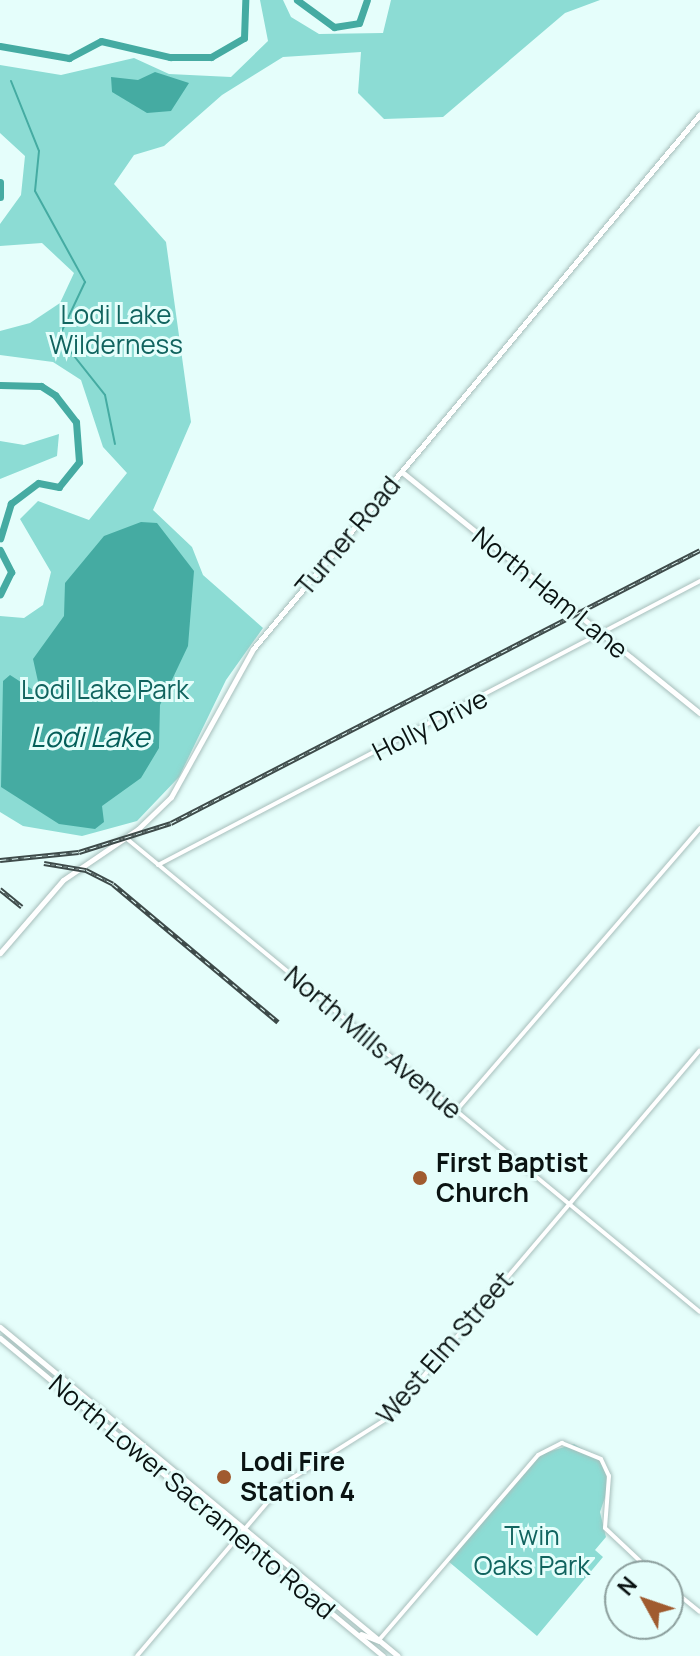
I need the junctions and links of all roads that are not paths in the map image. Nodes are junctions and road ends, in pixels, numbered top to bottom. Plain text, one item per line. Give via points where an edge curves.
1 (700, 114) edge
2 (402, 472) junction
3 (700, 581) edge
4 (600, 633) junction
5 (700, 713) edge
6 (700, 828) edge
7 (126, 838) junction
8 (158, 865) junction
9 (0, 953) edge
10 (700, 1050) edge
11 (455, 1111) junction
12 (568, 1203) junction
13 (700, 1312) edge
14 (0, 1327) edge
15 (0, 1338) edge
16 (241, 1532) junction
17 (639, 1560) edge
18 (684, 1599) edge
19 (700, 1612) edge
20 (343, 1623) junction
21 (379, 1641) junction
22 (137, 1656) edge
23 (383, 1656) edge
24 (398, 1656) edge

1 - 2 main road, Turner Road
2 - 4 main road, North Ham Lane
2 - 7 main road, Turner Road via 253,649 187,775
3 - 4 street, Holly Drive
4 - 5 main road, North Ham Lane
4 - 8 street, Holly Drive
6 - 11 street
7 - 8 street, North Mills Avenue
7 - 9 main road, Turner Road via 58,884
8 - 11 street, North Mills Avenue
10 - 12 street, West Elm Street
11 - 12 street, North Mills Avenue
12 - 13 street, North Mills Avenue
12 - 16 street, West Elm Street via 388,1418 301,1469
14 - 16 main road, North Lower Sacramento Road
15 - 16 main road, North Lower Sacramento Road
16 - 20 main road, North Lower Sacramento Road
16 - 21 main road, North Lower Sacramento Road
16 - 22 street, West Elm Street
17 - 21 street via 605,1528 609,1476 596,1454 562,1443 538,1455
18 - 19 street
20 - 21 main road
20 - 23 main road, North Lower Sacramento Road
21 - 24 main road, North Lower Sacramento Road

